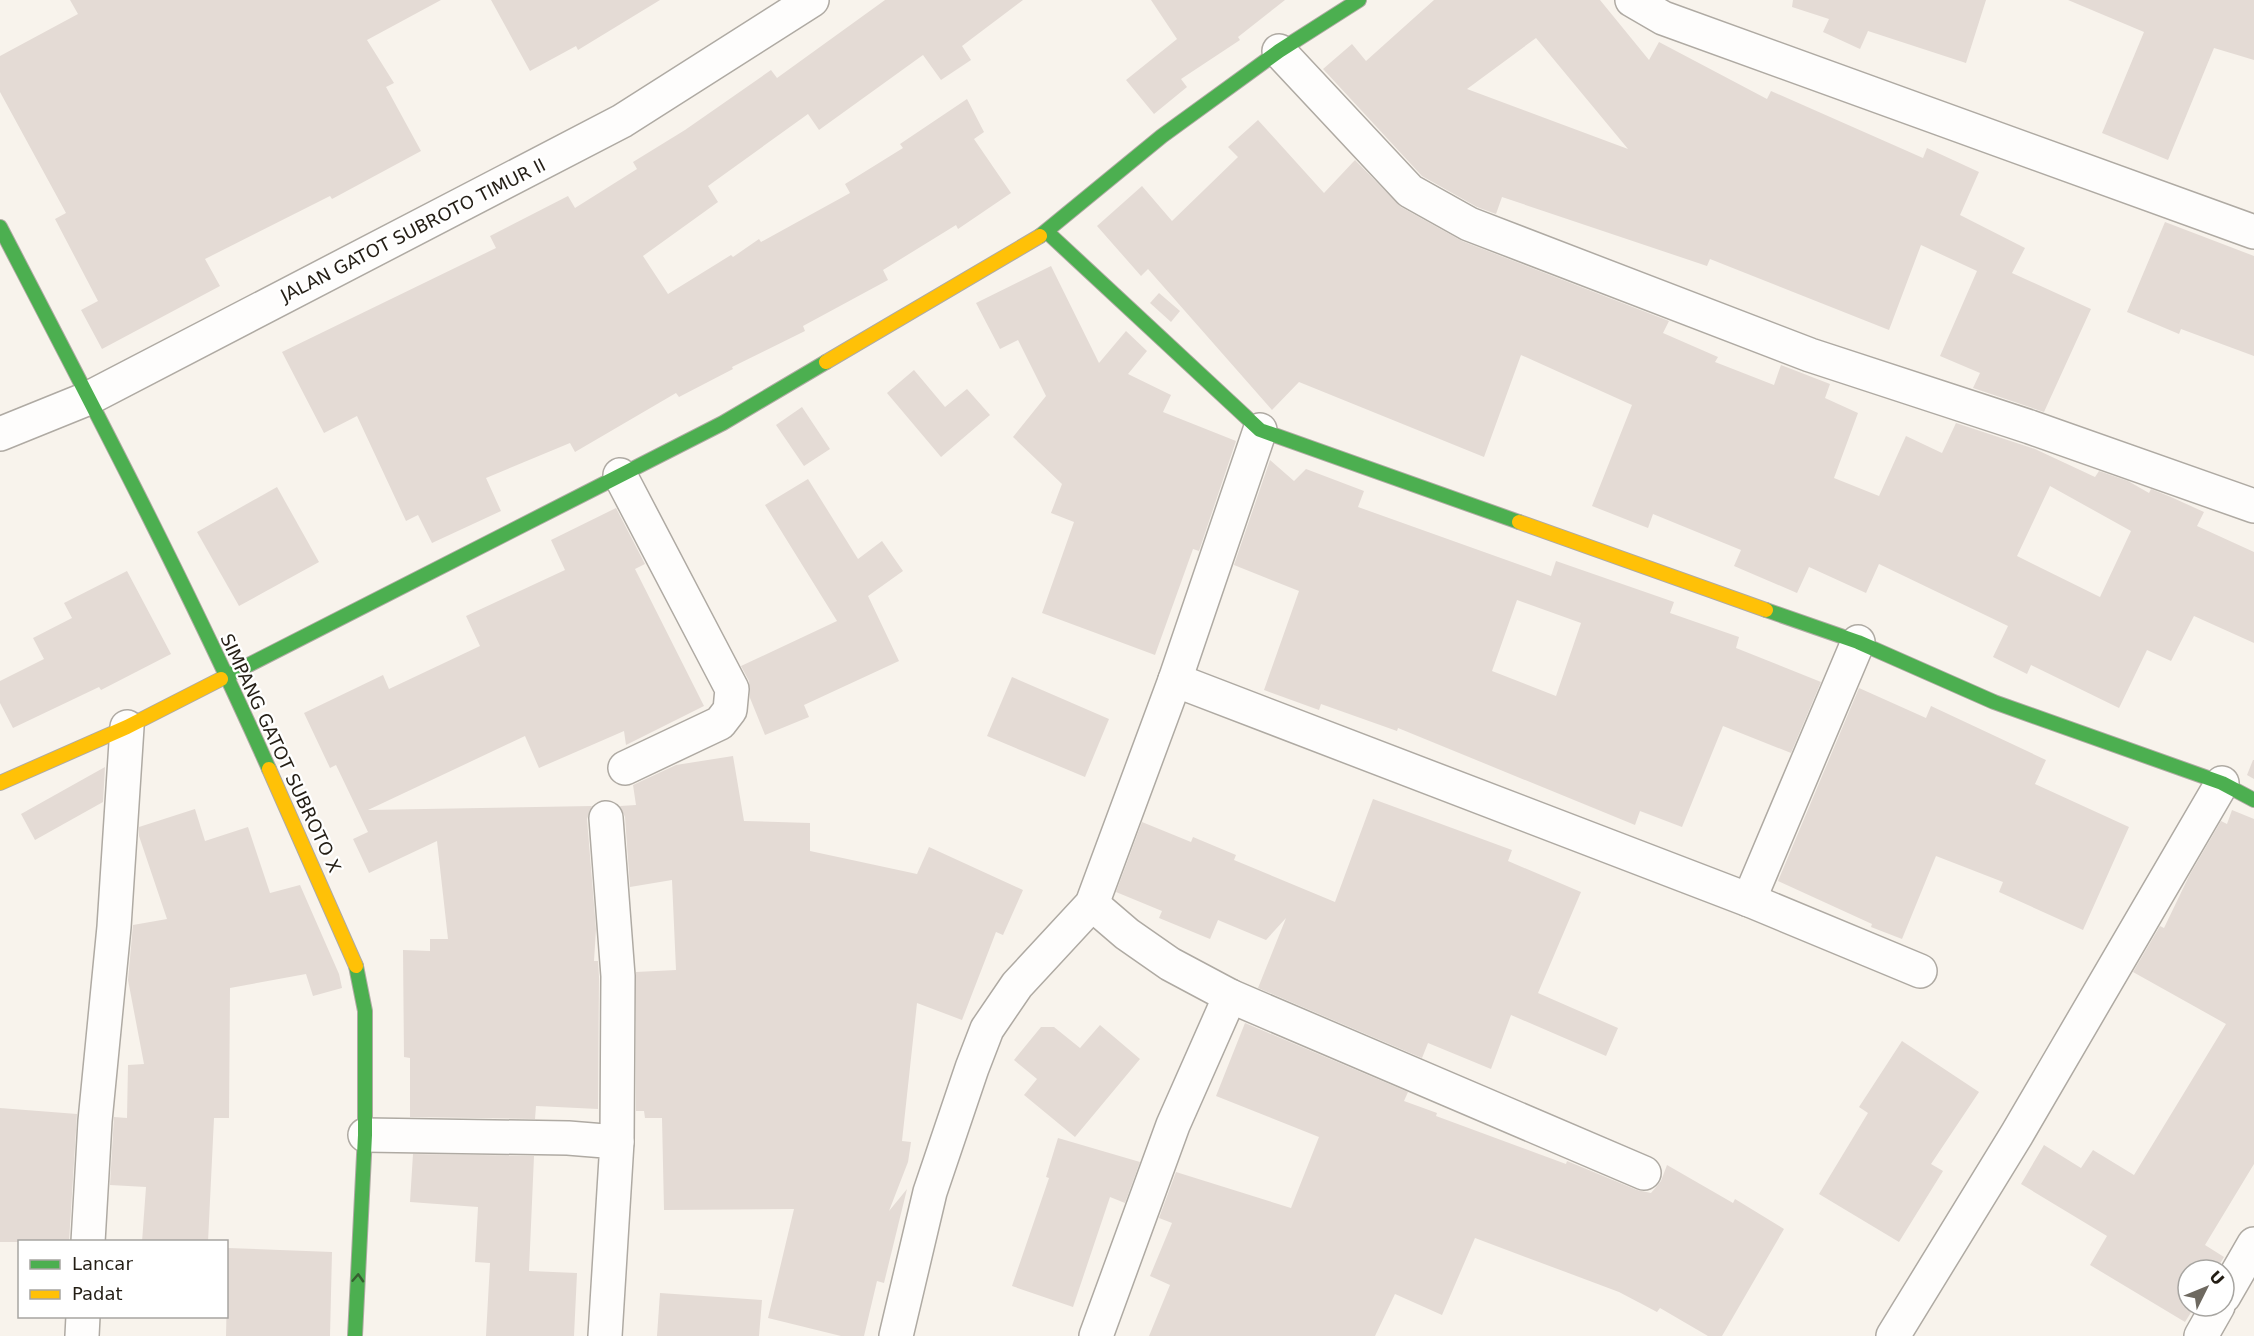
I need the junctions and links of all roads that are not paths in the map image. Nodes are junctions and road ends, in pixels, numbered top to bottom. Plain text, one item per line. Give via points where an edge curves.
1 (812, 0) edge
2 (1359, 0) edge
3 (1632, 0) edge
4 (1279, 51) junction
5 (0, 227) edge
6 (1047, 232) junction
7 (2254, 232) edge
8 (89, 398) junction
9 (1260, 430) junction
10 (0, 434) edge
11 (620, 475) junction
12 (2254, 506) edge
13 (1858, 642) junction
14 (227, 675) junction
15 (1175, 680) junction
16 (127, 727) junction
17 (625, 768) dead end
18 (0, 783) edge
19 (2222, 783) junction
20 (2254, 800) edge
21 (606, 818) dead end
22 (1749, 900) junction
23 (1092, 904) junction
24 (1920, 970) dead end
25 (1230, 996) junction
26 (365, 1136) junction
27 (617, 1142) junction
28 (1644, 1173) dead end
29 (88, 1240) edge
30 (2254, 1244) edge
31 (2236, 1275) edge
32 (83, 1318) edge
33 (2211, 1318) edge
34 (82, 1336) edge
35 (355, 1336) edge
36 (605, 1336) edge
37 (896, 1336) edge
38 (1096, 1336) edge
39 (1893, 1336) edge
40 (2201, 1336) edge

1 - 8 street, JALAN GATOT SUBROTO TIMUR II via 622,121
2 - 4 street
3 - 7 street via 1663,18
4 - 6 street via 1162,136
4 - 12 street via 1410,191 1469,224 1810,355
5 - 8 street, SIMPANG GATOT SUBROTO X
6 - 9 street
6 - 11 street via 723,423
8 - 10 street, JALAN GATOT SUBROTO TIMUR II
8 - 14 street, SIMPANG GATOT SUBROTO X
9 - 13 street
9 - 15 street
11 - 14 street
11 - 17 street via 732,689 730,710 720,723
13 - 19 street via 1994,702
13 - 22 street
14 - 16 street
14 - 26 street, SIMPANG GATOT SUBROTO X via 357,968 365,1011
15 - 22 street
15 - 23 street
16 - 18 street
16 - 29 street
19 - 20 street
19 - 39 street via 2017,1134
21 - 27 street via 618,976
22 - 24 street
23 - 25 street via 1170,964
23 - 37 street via 1017,985 987,1029 930,1192
25 - 28 street
25 - 38 street via 1173,1125
26 - 27 street
35 -> 26 street, SIMPANG GATOT SUBROTO X
27 - 36 street
30 - 31 street
32 - 34 street
33 - 40 street

